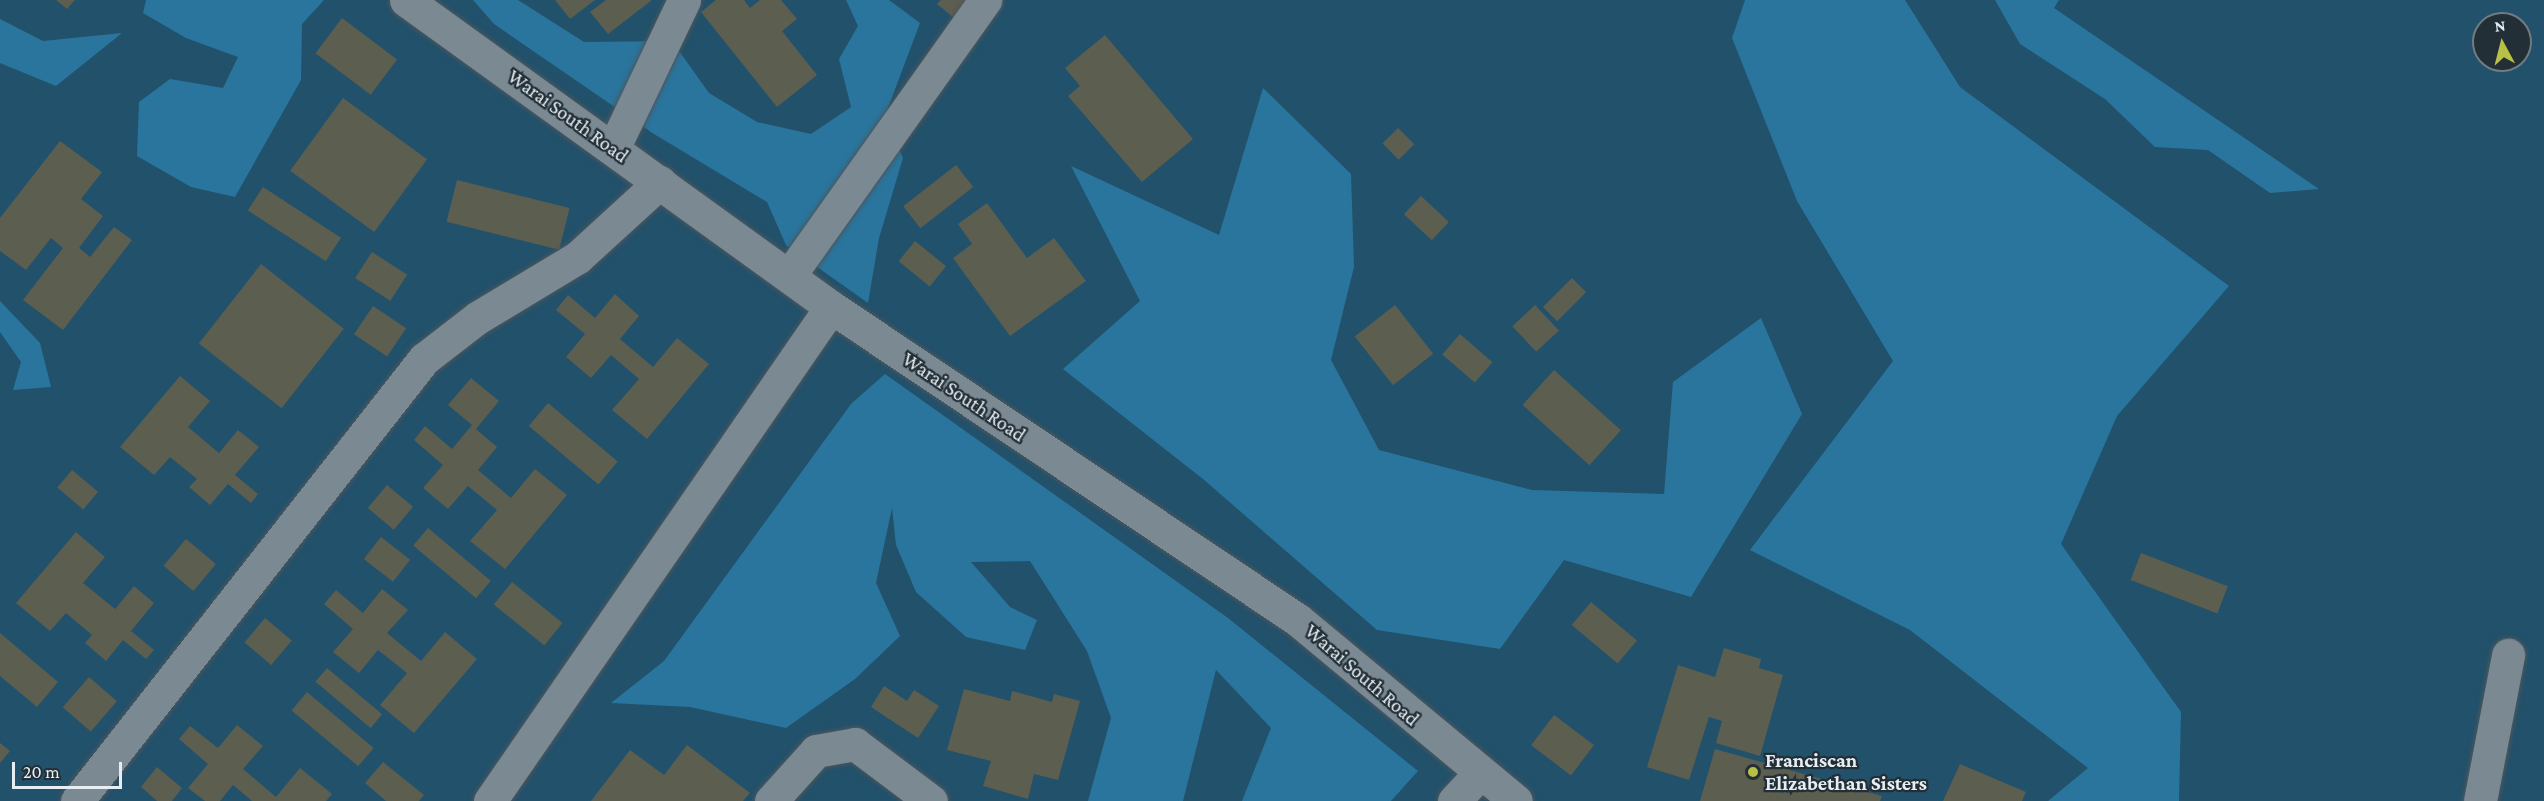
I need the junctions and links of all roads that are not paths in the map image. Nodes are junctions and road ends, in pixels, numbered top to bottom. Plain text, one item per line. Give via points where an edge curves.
1 (406, 0) edge
2 (684, 0) edge
3 (986, 0) edge
4 (613, 149) junction
5 (660, 182) junction
6 (789, 276) junction
7 (831, 307) junction
8 (2508, 655) dead end
9 (1478, 775) junction
10 (77, 801) edge
11 (490, 801) edge
12 (771, 801) edge
13 (931, 801) edge
14 (1454, 801) edge
15 (1516, 801) edge
16 (2480, 801) edge

1 - 4 street, Warai South Road
2 - 4 street
3 - 6 street
4 - 5 street, Warai South Road
5 - 6 street, Warai South Road
5 - 10 street via 578,257 477,318 424,359
6 - 7 street, Warai South Road
7 - 9 street, Warai South Road via 1298,620
7 - 11 street
8 - 16 street
9 - 14 street
9 - 15 street, Warai South Road
12 - 13 street via 816,751 855,744

